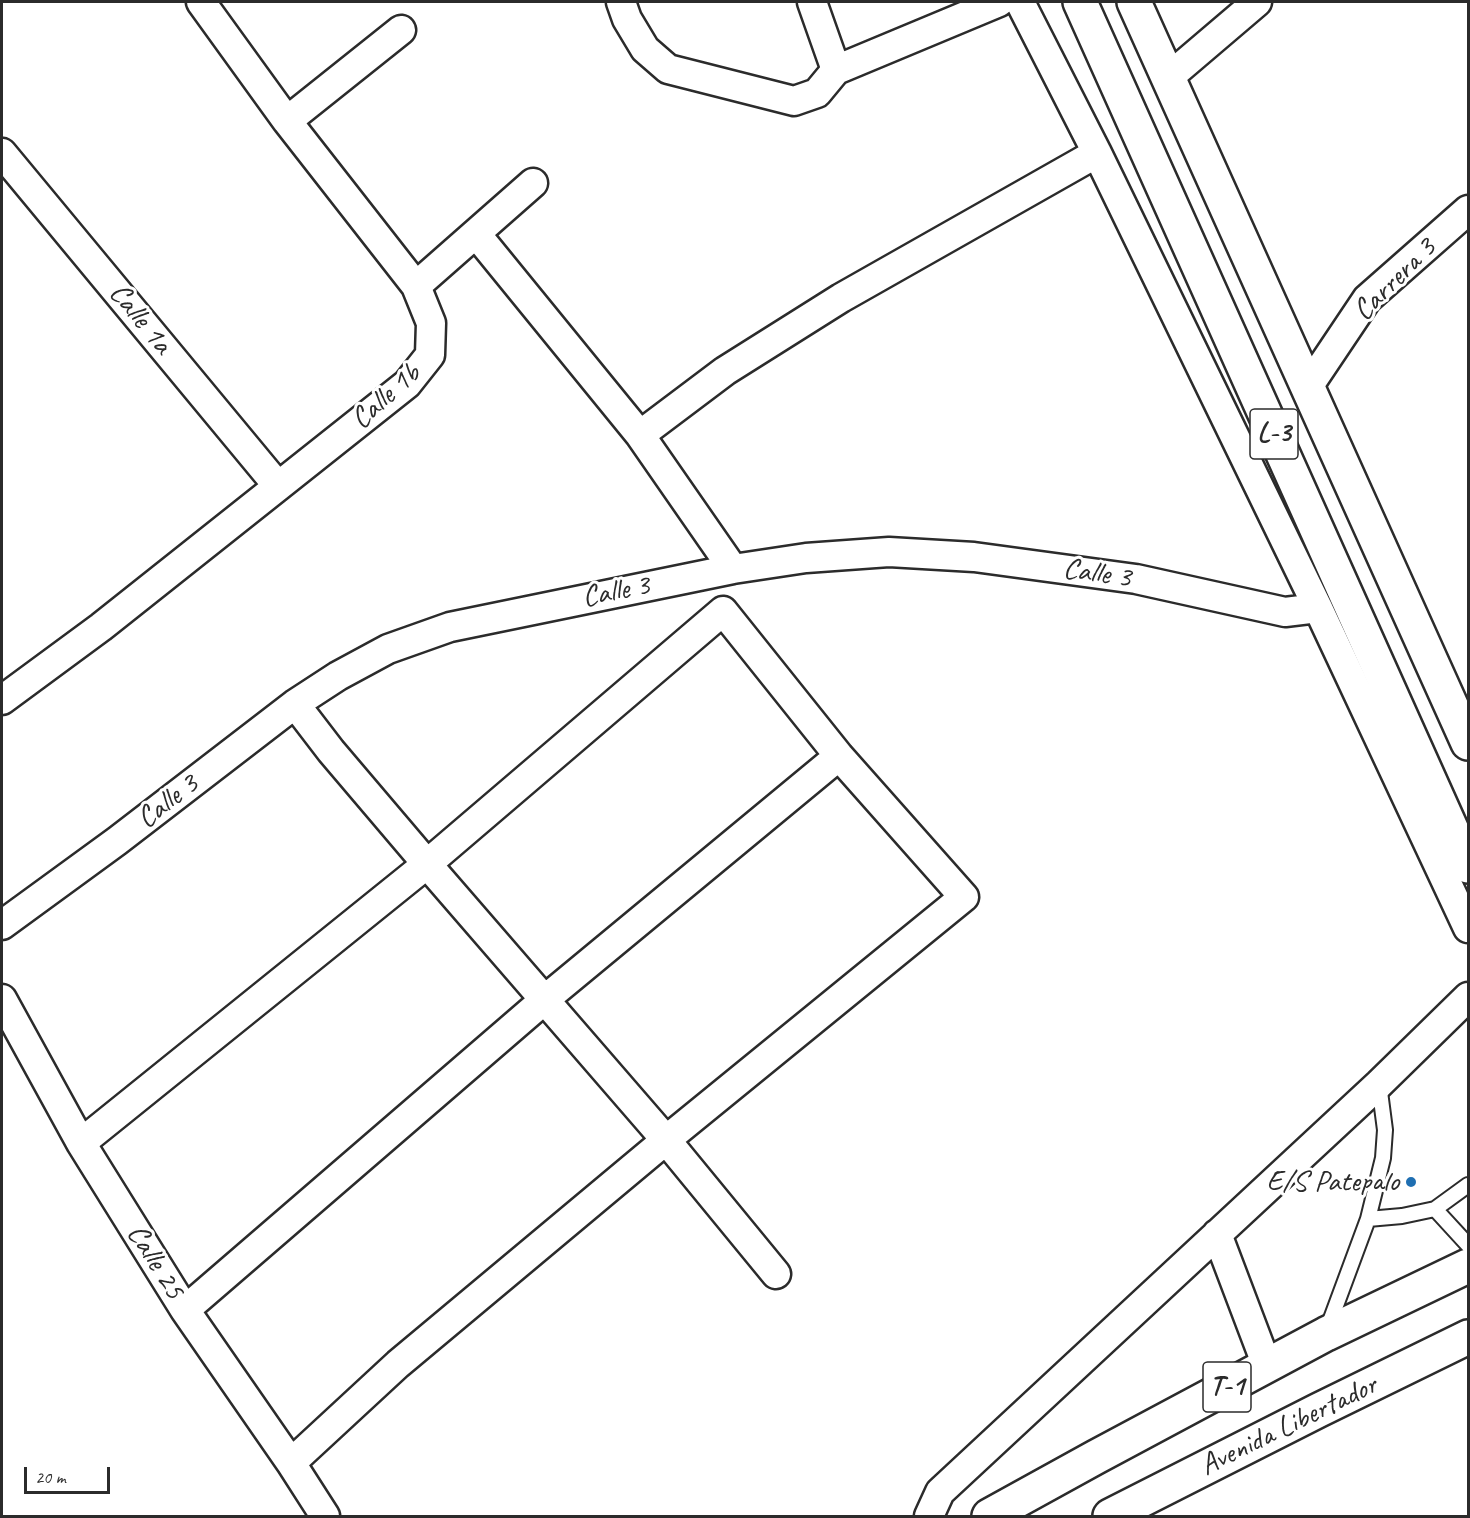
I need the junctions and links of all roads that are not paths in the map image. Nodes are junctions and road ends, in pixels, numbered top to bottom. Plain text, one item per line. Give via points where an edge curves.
1 (201, 2) edge
2 (621, 2) edge
3 (812, 2) edge
4 (999, 2) edge
5 (1020, 2) edge
6 (1080, 2) edge
7 (1134, 2) edge
8 (1257, 2) edge
9 (400, 30) dead end
10 (836, 70) junction
11 (1169, 77) junction
12 (287, 122) junction
13 (2, 153) edge
14 (1097, 153) junction
15 (533, 183) dead end
16 (1468, 210) edge
17 (477, 234) junction
18 (416, 286) junction
19 (1308, 387) junction
20 (640, 435) junction
21 (278, 486) junction
22 (732, 569) junction
23 (1318, 608) junction
24 (2, 700) edge
25 (295, 704) junction
26 (1468, 743) edge
27 (839, 756) junction
28 (427, 864) junction
29 (1468, 866) edge
30 (2, 925) edge
31 (1468, 928) edge
32 (1468, 997) edge
33 (2, 999) edge
34 (543, 1001) junction
35 (1379, 1084) junction
36 (666, 1140) junction
37 (81, 1143) junction
38 (1468, 1185) edge
39 (1435, 1209) junction
40 (1368, 1219) junction
41 (1217, 1234) junction
42 (1468, 1245) edge
43 (1468, 1266) edge
44 (776, 1274) dead end
45 (185, 1310) junction
46 (1326, 1334) junction
47 (1468, 1337) edge
48 (1267, 1366) junction
49 (291, 1463) junction
50 (325, 1516) edge
51 (929, 1516) edge
52 (989, 1516) edge
53 (1110, 1516) edge

1 - 12 street, Calle 1b
2 - 10 street via 645,49 668,69 794,101 817,93
3 - 10 street
4 - 10 street
5 - 14 street
6 - 29 main road, L-3
7 - 11 main road, L-3
8 - 11 street
9 - 12 street
11 - 19 main road, L-3
12 - 18 street, Calle 1b
13 - 21 street, Calle 1a
14 - 20 street via 841,298 725,371
14 - 23 street
15 - 17 street
16 - 19 street, Carrera 3 via 1366,299
17 - 18 street
17 - 20 street
18 - 21 street, Calle 1b via 431,323 430,355 407,384
19 - 26 main road, L-3 via 1457,705
20 - 22 street
21 - 24 street, Calle 1b
22 - 23 street, Calle 3 via 889,552 974,557 1136,579 1285,612
22 - 25 street, Calle 3 via 450,627 388,649
23 - 31 street
25 - 28 street
25 - 30 street, Calle 3
27 - 28 street via 723,611
27 - 34 street
27 - 36 street via 964,897
28 - 34 street
28 - 37 street
32 - 35 street
33 - 37 street, Calle 25
34 - 36 street
34 - 45 street
35 - 40 lane via 1385,1130 1383,1158
35 - 41 street
36 - 44 street
36 - 49 street via 398,1364
37 - 45 street, Calle 25
38 - 39 lane
39 - 40 lane
39 - 42 lane
40 - 46 lane
41 - 48 street
41 - 51 street via 940,1492
43 - 46 main road, Avenida Libertador / T-1
45 - 49 street, Calle 25
46 - 48 main road, Avenida Libertador / T-1
47 - 53 main road, Avenida Libertador / T-1
48 - 52 main road, Avenida Libertador / T-1
49 - 50 street, Calle 25

